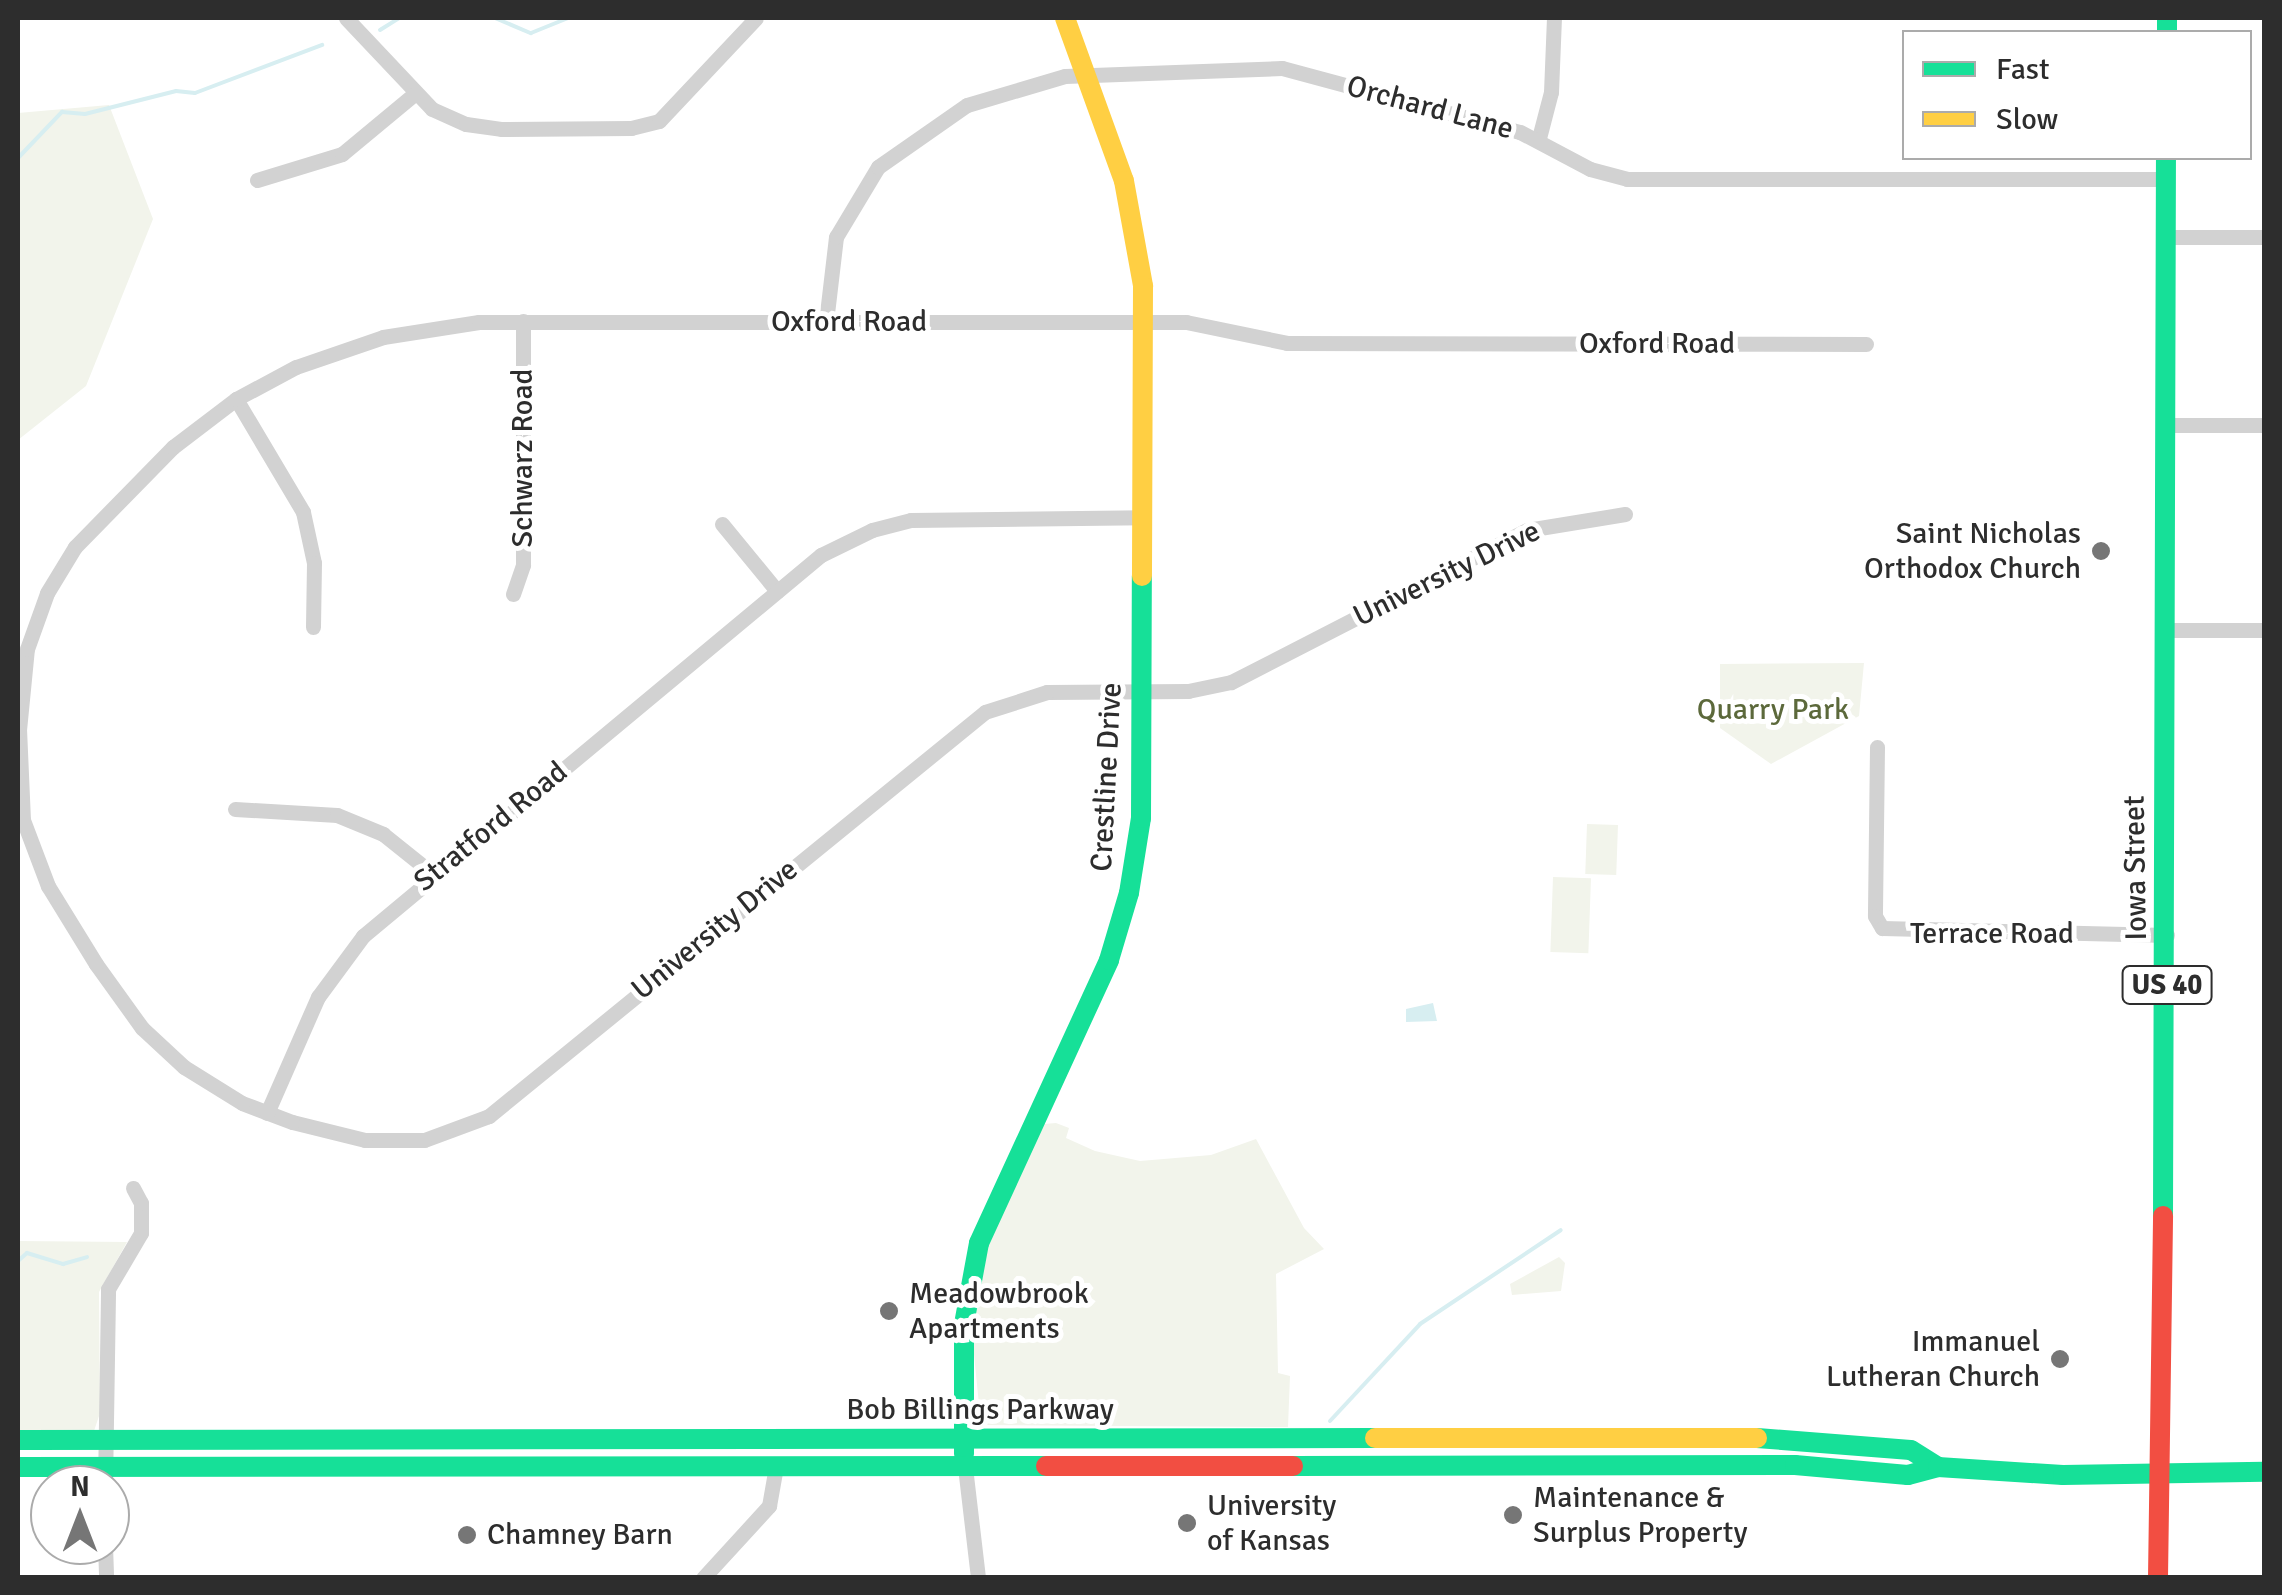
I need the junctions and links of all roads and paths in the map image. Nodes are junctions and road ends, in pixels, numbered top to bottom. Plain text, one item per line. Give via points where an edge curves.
1 (346, 18) edge
2 (756, 18) edge
3 (1066, 18) edge
4 (1554, 18) edge
5 (1082, 76) junction
6 (413, 95) junction
7 (1539, 138) junction
8 (2166, 168) edge
9 (258, 180) dead end
10 (2166, 237) junction
11 (2264, 237) edge
12 (523, 321) junction
13 (826, 322) junction
14 (1145, 322) junction
15 (1866, 344) dead end
16 (236, 399) junction
17 (2166, 425) junction
18 (2264, 425) edge
19 (1625, 514) dead end
20 (1144, 517) junction
21 (722, 524) dead end
22 (777, 591) junction
23 (513, 594) dead end
24 (313, 626) dead end
25 (2166, 630) junction
26 (2264, 630) edge
27 (1143, 691) junction
28 (18, 707) edge
29 (1877, 747) dead end
30 (235, 809) dead end
31 (433, 874) junction
32 (2167, 935) junction
33 (266, 1113) junction
34 (133, 1188) dead end
35 (18, 1440) edge
36 (107, 1440) junction
37 (964, 1440) junction
38 (106, 1465) edge
39 (776, 1467) junction
40 (964, 1467) junction
41 (1938, 1467) junction
42 (2264, 1472) edge
43 (2158, 1474) junction
44 (130, 1476) edge
45 (703, 1578) edge
46 (978, 1578) edge
47 (2158, 1578) edge

1 - 6 street
2 - 6 street via 670,113 646,126 483,128 450,118
3 - 5 main road, Crestline Drive
4 - 7 street via 1549,106
5 - 7 street, Orchard Lane via 1282,68
5 - 13 street, Orchard Lane via 988,95 941,118 878,167 836,237
5 - 14 main road, Crestline Drive via 1129,199
6 - 9 street via 342,154
7 - 8 street, Orchard Lane via 1590,169 1627,179
8 - 10 main road, Iowa Street / US 40
10 - 11 street
10 - 17 main road, Iowa Street / US 40
12 - 13 street, Oxford Road
12 - 16 street, Oxford Road via 440,325 383,337 296,367
12 - 23 street, Schwarz Road via 523,565
13 - 14 street, Oxford Road
14 - 15 street, Oxford Road via 1202,323 1287,343
14 - 20 main road, Crestline Drive
16 - 24 street via 303,512 314,563
16 - 28 street, Oxford Road via 163,456 64,563 33,629
17 - 18 street
17 - 25 main road, Iowa Street / US 40
19 - 27 street, University Drive via 1527,530 1232,682
20 - 22 street, Stratford Road via 911,520 839,545
20 - 27 main road, Crestline Drive
21 - 22 street
22 - 31 street, Stratford Road
25 - 26 street
25 - 32 main road, Iowa Street / US 40
27 - 33 street, University Drive via 1026,695 974,719 489,1116 462,1130 382,1142
27 - 37 main road, Crestline Drive via 1141,818 1129,893 1098,987 979,1243 964,1324
28 - 33 street, University Drive via 24,820 60,908 142,1028 208,1084
29 - 32 street, Terrace Road via 1875,916 1882,928
30 - 31 street via 337,815 383,834
31 - 33 street, Stratford Road via 363,936 318,997
32 - 43 main road, Iowa Street / US 40
34 - 36 street via 142,1203 141,1233 108,1289
35 - 36 main road, Bob Billings Parkway
36 - 37 main road, Bob Billings Parkway
36 - 38 street
37 - 40 main road, Crestline Drive
37 - 41 main road, Bob Billings Parkway via 1795,1438 1911,1450
39 - 40 main road, Bob Billings Parkway
39 - 44 main road, Bob Billings Parkway
39 - 45 street via 769,1506
40 - 41 main road, Bob Billings Parkway via 1794,1465 1908,1476
40 - 46 street, Crestline Drive
41 - 43 main road, Bob Billings Parkway
42 - 43 main road, Bob Billings Parkway
43 - 47 main road, Iowa Street / US 40

